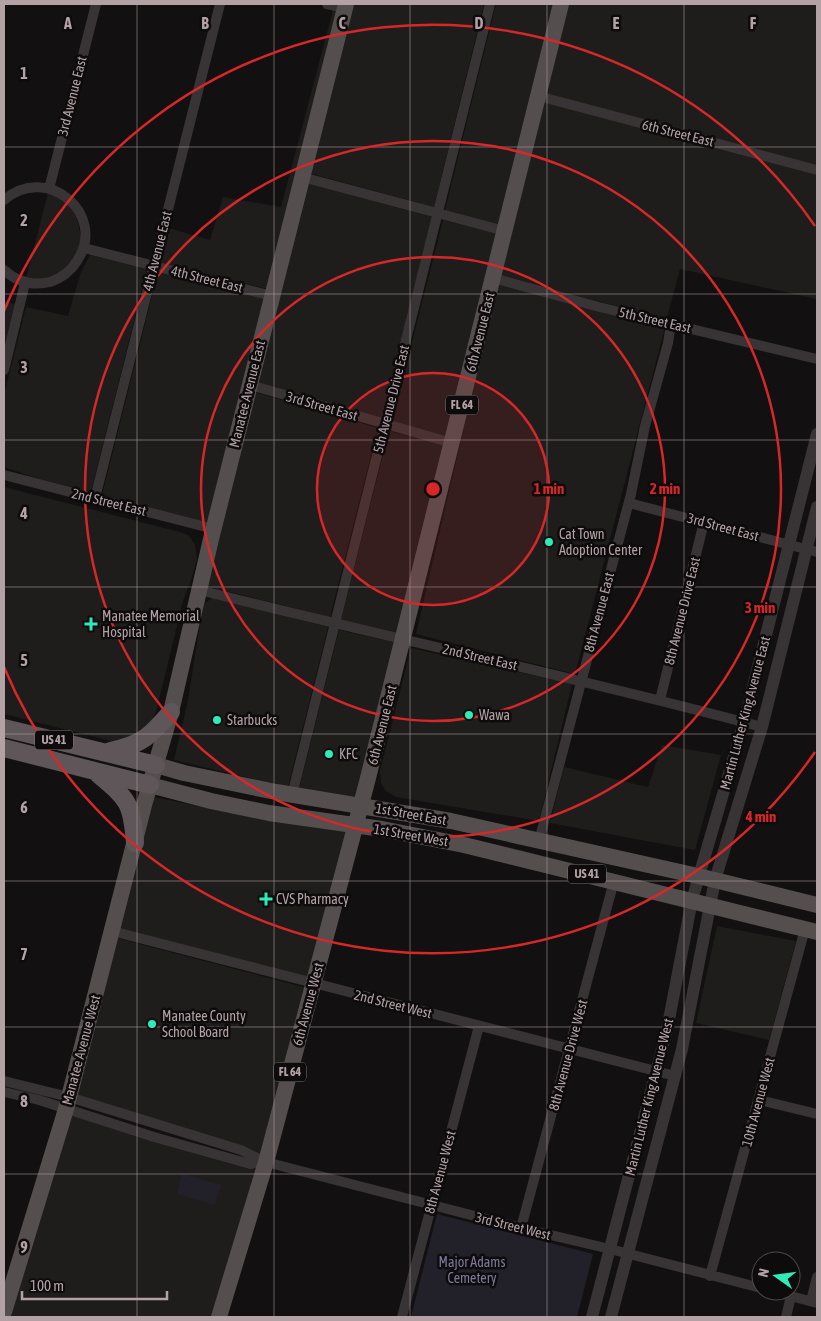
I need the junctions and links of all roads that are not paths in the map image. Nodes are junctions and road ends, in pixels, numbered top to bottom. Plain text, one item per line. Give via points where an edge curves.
1 (96, 4) edge
2 (220, 4) edge
3 (327, 4) edge
4 (490, 4) edge
5 (561, 4) edge
6 (345, 6) edge
7 (538, 96) junction
8 (817, 170) edge
9 (302, 177) junction
10 (49, 188) junction
11 (4, 200) edge
12 (438, 213) junction
13 (505, 231) junction
14 (84, 248) junction
15 (154, 266) junction
16 (4, 270) edge
17 (493, 278) junction
18 (25, 283) junction
19 (272, 296) junction
20 (672, 324) junction
21 (817, 359) edge
22 (4, 370) edge
23 (250, 385) junction
24 (385, 424) junction
25 (817, 434) edge
26 (452, 443) junction
27 (4, 475) edge
28 (95, 498) junction
29 (629, 503) junction
30 (817, 507) edge
31 (704, 522) junction
32 (214, 529) junction
33 (789, 545) junction
34 (812, 551) edge
35 (199, 590) junction
36 (335, 624) junction
37 (404, 639) junction
38 (581, 681) junction
39 (660, 700) junction
40 (171, 712) junction
41 (744, 722) junction
42 (762, 726) junction
43 (4, 728) edge
44 (4, 748) edge
45 (105, 752) junction
46 (156, 765) junction
47 (96, 772) junction
48 (150, 785) junction
49 (292, 795) junction
50 (361, 805) junction
51 (355, 825) junction
52 (539, 841) junction
53 (135, 842) junction
54 (698, 876) junction
55 (715, 880) junction
56 (614, 881) junction
57 (692, 900) junction
58 (709, 904) junction
59 (817, 905) edge
60 (811, 930) edge
61 (112, 931) junction
62 (314, 984) junction
63 (479, 1026) junction
64 (570, 1048) junction
65 (657, 1071) junction
66 (675, 1076) junction
67 (4, 1081) edge
68 (4, 1092) edge
69 (759, 1100) junction
70 (67, 1103) junction
71 (817, 1114) edge
72 (157, 1124) junction
73 (154, 1136) junction
74 (266, 1162) junction
75 (431, 1205) junction
76 (521, 1228) junction
77 (610, 1249) junction
78 (628, 1254) junction
79 (710, 1276) junction
80 (817, 1277) edge
81 (751, 1286) edge
82 (801, 1299) edge
83 (790, 1301) edge
84 (814, 1302) edge
85 (4, 1312) edge
86 (219, 1317) edge
87 (402, 1317) edge
88 (592, 1317) edge
89 (611, 1317) edge
90 (786, 1317) edge

1 - 10 street, 3rd Avenue East
2 - 15 street, 4th Avenue East
3 - 6 street
4 - 12 street, 5th Avenue Drive East
5 - 7 main road, 6th Avenue East / FL 64
6 - 9 main road, Manatee Avenue East
7 - 8 street, 6th Street East
7 - 13 main road, 6th Avenue East / FL 64
9 - 12 street
9 - 19 main road, Manatee Avenue East
10 - 11 street via 27,188
10 - 14 street via 67,197 79,211 84,228
12 - 13 street
12 - 24 street, 5th Avenue Drive East
13 - 17 main road, 6th Avenue East / FL 64
14 - 15 street, 4th Street East
14 - 18 street via 74,266 61,277 43,283
15 - 19 street, 4th Street East
15 - 28 street, 4th Avenue East
16 - 18 street
17 - 20 street, 5th Street East
17 - 26 main road, 6th Avenue East / FL 64
18 - 22 street
19 - 23 main road, Manatee Avenue East
20 - 21 street, 5th Street East
20 - 29 street, 8th Avenue East
23 - 24 street, 3rd Street East
23 - 32 main road, Manatee Avenue East
24 - 26 street, 3rd Street East
24 - 36 street, 5th Avenue Drive East
25 - 33 street, Martin Luther King Avenue East
26 - 37 main road, 6th Avenue East / FL 64
27 - 28 street, 2nd Street East
28 - 32 street, 2nd Street East
29 - 31 street, 3rd Street East
29 - 38 street, 8th Avenue East
30 - 34 street, Martin Luther King Avenue East
31 - 33 street, 3rd Street East
31 - 39 street, 8th Avenue Drive East
32 - 35 main road, Manatee Avenue East
33 - 34 street, 3rd Street East
33 - 41 street, Martin Luther King Avenue East
34 - 42 street, Martin Luther King Avenue East
35 - 36 street, 2nd Street East
35 - 40 main road, Manatee Avenue East
36 - 37 street, 2nd Street East
36 - 49 street, 5th Avenue Drive East
37 - 38 street, 2nd Street East
37 - 50 main road, 6th Avenue East / FL 64
38 - 39 street, 2nd Street East
38 - 52 street, 8th Avenue East
39 - 41 street, 2nd Street East
40 - 45 highway via 150,736 138,743
40 - 46 main road, Manatee Avenue East
41 - 42 street, 2nd Street East
41 - 54 street, Martin Luther King Avenue East
42 - 55 street, Martin Luther King Avenue East
43 - 45 highway, 1st Street East / US 41
44 - 47 highway, 1st Street West / US 41
45 - 46 highway, 1st Street East / US 41
46 - 48 main road, Manatee Avenue East
46 - 49 main road, 1st Street East / US 41
47 - 48 highway, 1st Street West / US 41
47 - 53 highway via 120,792 128,804 133,816
48 - 51 main road, 1st Street West / US 41 via 212,801
48 - 53 main road, Manatee Avenue West
49 - 50 main road, 1st Street East / US 41
50 - 51 main road, 6th Avenue West / FL 64
50 - 52 main road, 1st Street East / US 41
51 - 56 main road, 1st Street West / US 41 via 450,842
51 - 62 main road, 6th Avenue West / FL 64
52 - 54 main road, 1st Street East / US 41
53 - 61 main road, Manatee Avenue West
54 - 55 main road, 1st Street East / US 41
54 - 57 street, Martin Luther King Avenue West
55 - 58 street, Martin Luther King Avenue West
55 - 59 main road, 1st Street East / US 41
56 - 57 main road, 1st Street West / US 41
56 - 64 street, 8th Avenue Drive West
57 - 58 main road, 1st Street West / US 41
57 - 65 street, Martin Luther King Avenue West
58 - 60 main road, 1st Street West / US 41
58 - 66 street, Martin Luther King Avenue West
60 - 69 street, 10th Avenue West
61 - 62 street, 2nd Street West
61 - 70 main road, Manatee Avenue West
62 - 63 street, 2nd Street West
62 - 74 main road, 6th Avenue West / FL 64
63 - 64 street, 2nd Street West
63 - 75 street, 8th Avenue West
64 - 65 street, 2nd Street West
64 - 76 street, 8th Avenue Drive West
65 - 66 street, 2nd Street West
65 - 77 street, Martin Luther King Avenue West
66 - 78 street, Martin Luther King Avenue West
67 - 70 street, 3rd Street West
68 - 70 street, 3rd Street West
69 - 71 street
69 - 79 street, 10th Avenue West
70 - 72 street, 3rd Street West
70 - 73 street, 3rd Street West
70 - 85 main road, Manatee Avenue West
72 - 73 street
72 - 74 street, 3rd Street West via 240,1150
73 - 74 street, 3rd Street West via 250,1164
74 - 75 street, 3rd Street West
74 - 86 main road, 6th Avenue West / FL 64
75 - 76 street, 3rd Street West
75 - 87 street, 8th Avenue West
76 - 77 street, 3rd Street West
77 - 78 street, 3rd Street West
77 - 88 street, Martin Luther King Avenue West
78 - 79 street, 3rd Street West
78 - 89 street, Martin Luther King Avenue West
79 - 81 street, 3rd Street West
80 - 84 street
82 - 84 street
83 - 90 street

